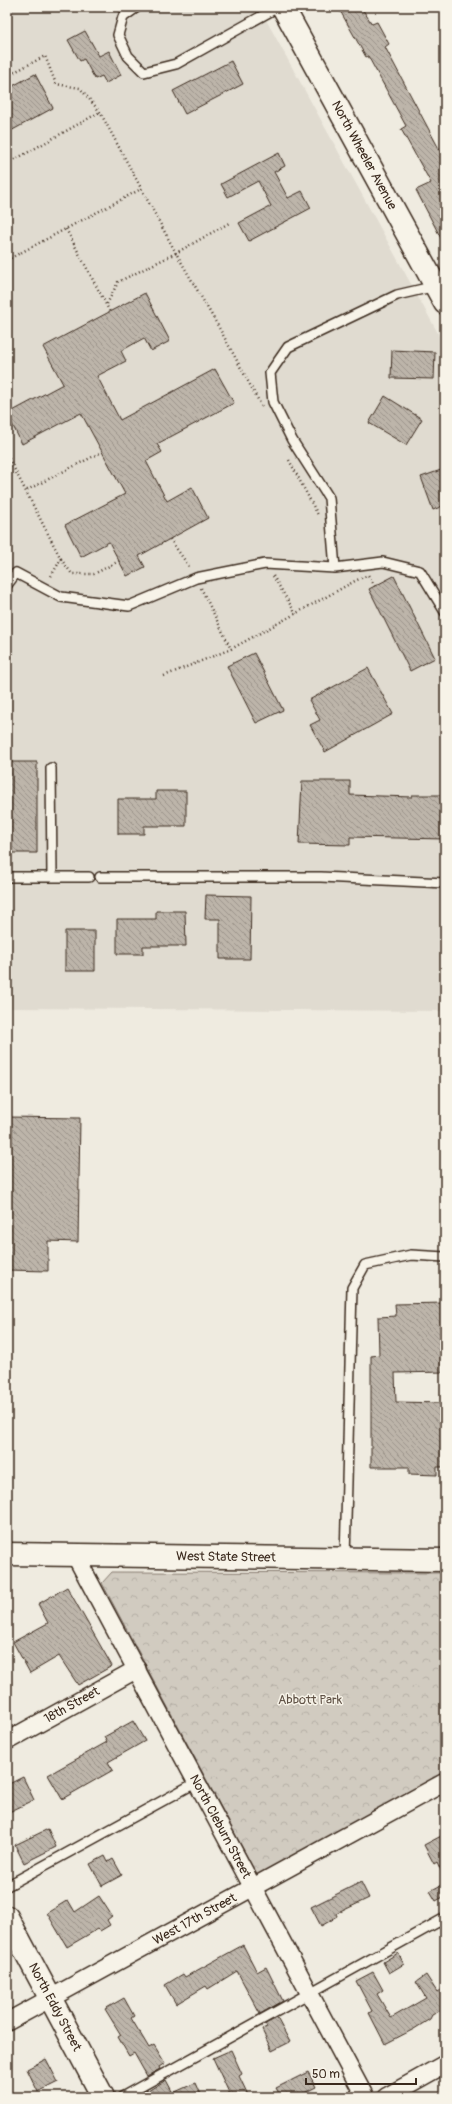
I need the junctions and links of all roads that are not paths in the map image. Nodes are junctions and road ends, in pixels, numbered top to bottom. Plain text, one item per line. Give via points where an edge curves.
1 (137, 7) edge
2 (278, 7) edge
3 (283, 7) edge
4 (442, 290) edge
5 (335, 568) junction
6 (7, 585) edge
7 (445, 612) edge
8 (51, 768) dead end
9 (7, 877) edge
10 (52, 877) junction
11 (89, 877) dead end
12 (100, 877) dead end
13 (445, 883) edge
14 (445, 1257) edge
15 (7, 1554) edge
16 (75, 1555) junction
17 (346, 1559) junction
18 (445, 1560) edge
19 (137, 1669) junction
20 (7, 1741) edge
21 (197, 1782) junction
22 (445, 1782) edge
23 (7, 1886) edge
24 (253, 1888) junction
25 (7, 1917) edge
26 (445, 1918) edge
27 (310, 1994) junction
28 (50, 1998) junction
29 (7, 2022) edge
30 (445, 2064) edge
31 (103, 2097) edge
32 (122, 2097) edge
33 (365, 2097) edge
34 (386, 2097) edge

1 - 2 lane via 123,17 118,35 128,56 144,72 176,64
3 - 4 street, North Wheeler Avenue
4 - 5 lane via 397,295 288,347 270,373 273,402 292,440 329,498
5 - 6 lane via 265,564 196,578 129,606 61,597 16,573
5 - 7 lane via 383,562 420,571
8 - 10 lane
9 - 10 lane
10 - 11 lane
12 - 13 lane via 321,877
14 - 17 lane via 411,1255 365,1265 352,1288
15 - 16 street, West State Street
16 - 17 street, West State Street
16 - 19 street, North Cleburn Street
17 - 18 street, West State Street
19 - 20 street, 18th Street
19 - 21 street, North Cleburn Street
21 - 23 lane
21 - 24 street, North Cleburn Street
22 - 24 street, West 17th Street
24 - 27 street, North Cleburn Street
24 - 28 street, West 17th Street
25 - 28 street, North Eddy Street
26 - 27 lane
27 - 32 lane
27 - 33 street, North Cleburn Street
28 - 29 street, West 17th Street
28 - 31 street, North Eddy Street
30 - 34 street

